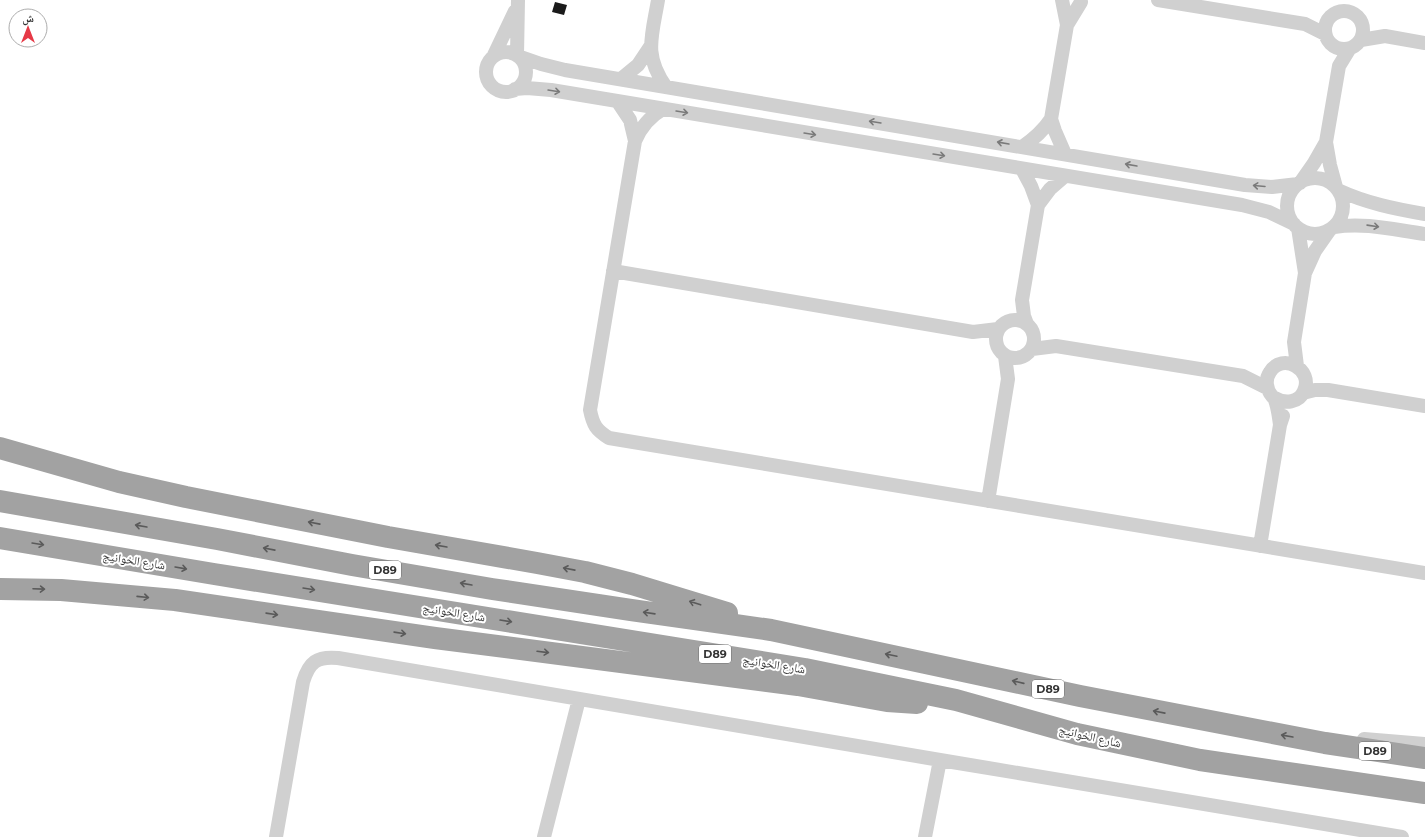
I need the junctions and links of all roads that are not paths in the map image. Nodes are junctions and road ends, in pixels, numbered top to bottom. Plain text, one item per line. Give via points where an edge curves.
1 (658, 0) edge
2 (1062, 0) edge
3 (1158, 0) edge
4 (1344, 0) edge
5 (1083, 1) edge
6 (517, 3) edge
7 (1356, 12) edge
8 (1332, 16) junction
9 (1305, 24) junction
10 (1067, 25) junction
11 (1385, 36) junction
12 (1329, 40) junction
13 (1425, 43) edge
14 (1356, 44) junction
15 (650, 47) junction
16 (494, 55) junction
17 (518, 55) junction
18 (1339, 66) junction
19 (621, 79) junction
20 (666, 87) junction
21 (515, 90) junction
22 (618, 102) junction
23 (663, 109) junction
24 (1051, 119) junction
25 (635, 141) junction
26 (1326, 142) junction
27 (1022, 147) junction
28 (1065, 154) junction
29 (1022, 169) junction
30 (1065, 176) junction
31 (1299, 183) junction
32 (1337, 189) junction
33 (1038, 205) junction
34 (1425, 214) edge
35 (1296, 226) junction
36 (1332, 229) junction
37 (1425, 234) edge
38 (612, 271) junction
39 (1305, 273) junction
40 (1022, 300) junction
41 (1004, 325) junction
42 (1030, 328) junction
43 (973, 332) junction
44 (1294, 342) junction
45 (996, 344) junction
46 (1056, 346) junction
47 (1032, 349) junction
48 (1005, 356) junction
49 (1020, 358) junction
50 (1296, 366) junction
51 (1275, 368) junction
52 (1243, 376) junction
53 (1305, 377) junction
54 (1008, 379) junction
55 (1328, 390) junction
56 (1271, 393) junction
57 (1297, 397) junction
58 (1425, 406) edge
59 (1280, 425) junction
60 (0, 448) edge
61 (0, 501) edge
62 (988, 501) junction
63 (0, 538) edge
64 (1260, 546) junction
65 (1425, 573) edge
66 (0, 589) edge
67 (771, 630) junction
68 (579, 698) junction
69 (956, 700) junction
70 (1325, 743) junction
71 (1425, 744) edge
72 (1425, 758) edge
73 (940, 760) junction
74 (1425, 793) edge
75 (276, 837) edge
76 (544, 837) edge
77 (925, 837) edge
78 (1402, 837) edge

1 - 15 street
2 - 5 street via 1070,3
2 - 10 street
3 - 9 street
4 - 8 street
5 - 10 street
6 - 16 street
6 - 17 street
7 - 8 street via 1346,10
7 - 11 street
7 - 14 street via 1364,32
8 - 9 street
8 - 12 street via 1325,26
9 - 12 street
10 - 24 street
11 - 13 street
11 - 14 street
12 - 14 street via 1341,49
12 - 18 street
14 - 18 street
15 - 19 street via 638,65
15 - 20 street via 655,68
16 - 17 street via 506,52
16 - 21 street via 486,67 488,81 500,91
17 - 19 street via 565,70
17 - 21 street via 526,69 525,77
18 - 26 street
19 - 20 street
27 -> 20 street
21 -> 22 street via 551,90
22 - 23 street
22 - 25 street via 630,120
23 - 25 street via 646,122
23 -> 29 street
24 - 27 street via 1038,135
24 - 28 street
25 - 38 street
26 - 31 street
26 - 32 street
27 - 28 street
31 -> 28 street via 1259,187
29 - 30 street
29 - 33 street
30 - 33 street via 1050,189
30 - 35 street via 1256,208 1282,217
31 - 32 street via 1312,178 1319,179 1325,180
31 - 35 street via 1287,203 1288,214
32 - 34 street via 1363,201
32 - 36 street via 1343,209 1342,216
33 - 40 street
35 - 36 street via 1309,234
35 - 39 street
36 -> 37 street via 1347,225 1371,226
36 - 39 street via 1315,251
38 - 43 street
38 - 62 street via 590,410 592,422 608,438
39 - 44 street
40 - 41 street
40 - 42 street via 1024,316
41 - 42 street via 1018,320
41 - 43 street
41 - 45 street via 996,336
42 - 46 street
42 - 47 street via 1035,338
43 - 45 street
44 - 50 street
44 - 51 street
45 - 48 street
46 - 47 street
46 - 52 street
47 - 49 street
48 - 49 street
48 - 54 street
49 - 54 street
50 - 51 street via 1288,363
50 - 53 street
51 - 52 street
51 - 56 street via 1267,380
52 - 56 street
53 - 55 street
53 - 57 street via 1306,386
54 - 62 street
55 - 57 street via 1315,390
55 - 58 street
56 - 57 street via 1283,402
56 - 59 street
57 - 59 street
59 - 64 street
67 -> 60 highway via 679,598 591,574 201,500 119,482
67 -> 61 highway, D89 via 352,565
62 - 64 street
63 -> 69 highway, شارع الخوانيج / D89 via 805,668
64 - 65 street
66 -> 69 highway via 61,590 175,600 435,638 798,685 887,701 912,703
70 -> 67 highway, D89 via 1088,698
68 - 73 street
68 - 75 street via 338,658 326,657 314,661 306,670 303,682
68 - 76 street
69 - 74 highway, شارع الخوانيج / D89 via 1077,734 1192,759
70 - 71 street via 1361,739
70 - 72 highway, D89
73 - 77 street
73 - 78 street

